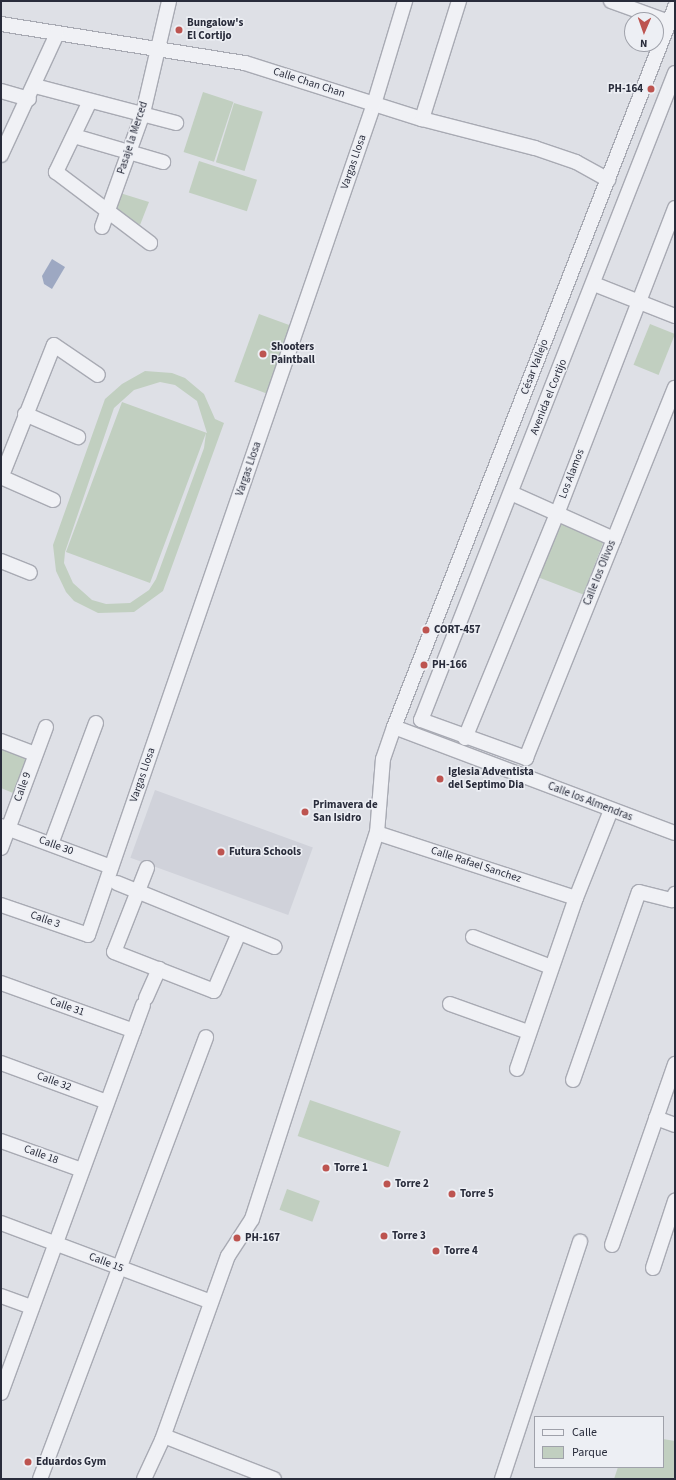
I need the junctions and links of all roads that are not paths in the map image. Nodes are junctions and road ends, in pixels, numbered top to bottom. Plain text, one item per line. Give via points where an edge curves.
1 (169, 1) edge
2 (405, 1) edge
3 (459, 1) edge
4 (611, 1) edge
5 (675, 7) edge
6 (669, 22) junction
7 (1, 24) edge
8 (57, 34) junction
9 (155, 48) junction
10 (675, 73) edge
11 (1, 91) edge
12 (32, 92) junction
13 (90, 100) junction
14 (374, 104) junction
15 (143, 113) junction
16 (422, 118) junction
17 (176, 123) dead end
18 (74, 136) junction
19 (130, 152) junction
20 (1, 155) edge
21 (163, 162) dead end
22 (608, 180) junction
23 (675, 208) edge
24 (108, 211) junction
25 (102, 227) dead end
26 (150, 243) dead end
27 (594, 284) junction
28 (639, 301) junction
29 (675, 316) edge
30 (98, 375) dead end
31 (675, 388) edge
32 (25, 414) junction
33 (78, 437) dead end
34 (1, 477) edge
35 (511, 493) junction
36 (53, 500) dead end
37 (557, 514) junction
38 (614, 539) junction
39 (1, 561) edge
40 (30, 573) dead end
41 (96, 722) dead end
42 (46, 726) dead end
43 (394, 727) junction
44 (465, 738) junction
45 (1, 741) edge
46 (36, 754) junction
47 (611, 810) junction
48 (4, 828) edge
49 (377, 833) junction
50 (675, 833) edge
51 (51, 844) junction
52 (1, 848) edge
53 (111, 867) junction
54 (147, 868) dead end
55 (117, 883) dead end
56 (138, 892) junction
57 (675, 894) edge
58 (576, 898) junction
59 (1, 905) edge
60 (239, 933) junction
61 (88, 935) joint
62 (472, 937) dead end
63 (275, 947) dead end
64 (551, 967) junction
65 (159, 969) junction
66 (1, 983) edge
67 (450, 1004) dead end
68 (134, 1031) junction
69 (528, 1032) junction
70 (206, 1037) dead end
71 (1, 1063) edge
72 (675, 1064) edge
73 (517, 1069) dead end
74 (573, 1080) dead end
75 (108, 1102) junction
76 (656, 1118) junction
77 (675, 1125) edge
78 (1, 1140) edge
79 (82, 1170) junction
80 (675, 1201) edge
81 (1, 1223) edge
82 (580, 1242) dead end
83 (55, 1243) junction
84 (612, 1245) dead end
85 (118, 1268) junction
86 (653, 1268) dead end
87 (1, 1296) edge
88 (211, 1302) junction
89 (32, 1307) junction
90 (6, 1363) edge
91 (1, 1393) edge
92 (164, 1436) junction
93 (40, 1479) edge
94 (144, 1479) edge
95 (274, 1479) edge
96 (502, 1479) edge

1 - 9 street, Pasaje la Merced
2 - 14 street, Vargas Llosa
3 - 16 street
4 - 6 street
5 - 6 street, César Vallejo
6 - 22 street, César Vallejo
7 - 8 street, Calle Chan Chan
8 - 9 street, Calle Chan Chan
8 - 12 street
9 - 14 street, Calle Chan Chan via 245,63
9 - 15 street, Pasaje la Merced
10 - 27 street, Avenida el Cortijo
11 - 12 street
12 - 13 street
12 - 20 street
13 - 15 street
13 - 18 street
14 - 16 street, Calle Chan Chan
14 - 53 street, Vargas Llosa
15 - 17 street
15 - 19 street, Pasaje la Merced
16 - 22 street, Calle Chan Chan via 536,148 576,162
18 - 19 street
18 - 24 street via 56,172
19 - 21 street
19 - 24 street, Pasaje la Merced
22 - 43 street, César Vallejo
23 - 28 street, Los Alamos
24 - 25 street, Pasaje la Merced
24 - 26 street
27 - 28 street
27 - 35 street, Avenida el Cortijo
28 - 29 street
28 - 37 street, Los Alamos
30 - 32 street via 54,345
31 - 38 street, Calle los Olivos
32 - 33 street
32 - 34 street
34 - 36 street
35 - 37 street
35 - 44 street, Avenida el Cortijo via 421,720
37 - 38 street
37 - 44 street, Los Alamos
38 - 44 street, Calle los Olivos via 526,758
39 - 40 street
41 - 51 street
42 - 46 street, Calle 9
43 - 47 street, Calle los Almendras
43 - 49 street, César Vallejo via 383,759
45 - 46 street
46 - 48 street, Calle 9
47 - 50 street, Calle los Almendras
47 - 58 street
48 - 51 street, Calle 30
48 - 52 street, Calle 9
49 - 58 street, Calle Rafael Sanchez
49 - 88 street, César Vallejo via 252,1219 228,1256
51 - 53 street, Calle 30
53 - 61 street, Vargas Llosa
54 - 56 street
55 - 56 street
56 - 60 street
56 - 65 street via 114,952
57 - 74 street via 672,900 639,892
58 - 64 street
59 - 61 street, Calle 3
60 - 63 street
60 - 65 street via 214,991
62 - 64 street
64 - 69 street
65 - 68 street
66 - 68 street, Calle 31
67 - 69 street
68 - 75 street
69 - 73 street
70 - 85 street
71 - 75 street, Calle 32
72 - 76 street
75 - 79 street
76 - 77 street
76 - 84 street
78 - 79 street, Calle 18
79 - 83 street
80 - 86 street
81 - 83 street, Calle 15
82 - 96 street
83 - 85 street, Calle 15
83 - 89 street
85 - 88 street, Calle 15
85 - 93 street
87 - 89 street
88 - 92 street, César Vallejo
89 - 90 street
90 - 91 street
92 - 94 street, César Vallejo
92 - 95 street

